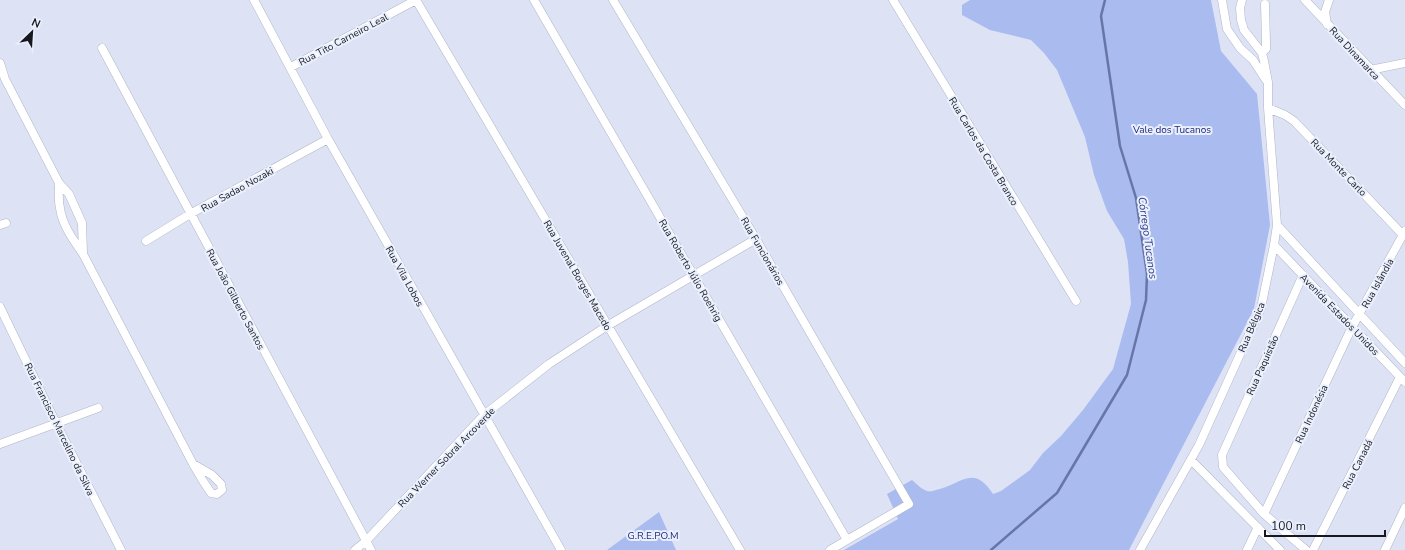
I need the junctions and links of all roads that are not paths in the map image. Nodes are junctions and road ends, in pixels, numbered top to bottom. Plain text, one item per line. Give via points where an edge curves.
1 (254, 0) edge
2 (416, 0) edge
3 (534, 0) edge
4 (613, 0) edge
5 (1222, 0) edge
6 (1242, 0) edge
7 (1305, 0) edge
8 (1329, 0) edge
9 (895, 1) edge
10 (1265, 4) dead end
11 (1327, 24) junction
12 (102, 48) dead end
13 (1262, 53) junction
14 (0, 63) edge
15 (1405, 63) edge
16 (291, 67) junction
17 (1370, 70) junction
18 (3, 76) edge
19 (1268, 82) junction
20 (1405, 105) edge
21 (1268, 108) junction
22 (328, 139) junction
23 (59, 183) junction
24 (73, 203) junction
25 (60, 208) junction
26 (190, 214) junction
27 (1277, 225) junction
28 (82, 231) junction
29 (70, 233) junction
30 (1404, 233) edge
31 (756, 239) junction
32 (146, 241) dead end
33 (1274, 245) junction
34 (83, 254) junction
35 (694, 275) junction
36 (1303, 275) junction
37 (1076, 301) dead end
38 (0, 307) edge
39 (1359, 314) junction
40 (608, 326) junction
41 (1352, 327) junction
42 (1405, 363) edge
43 (1402, 380) edge
44 (98, 408) dead end
45 (484, 415) junction
46 (56, 423) junction
47 (0, 444) edge
48 (1191, 460) junction
49 (194, 464) junction
50 (212, 475) junction
51 (203, 481) junction
52 (1405, 508) edge
53 (1264, 514) junction
54 (1258, 527) junction
55 (847, 540) junction
56 (366, 541) junction
57 (121, 550) edge
58 (356, 550) edge
59 (370, 550) edge
60 (561, 550) edge
61 (740, 550) edge
62 (830, 550) edge
63 (1140, 550) edge
64 (1247, 550) edge
65 (1280, 550) edge
66 (1306, 550) edge
67 (1313, 550) edge
68 (1385, 550) edge

1 - 16 street, Rua Vila Lobos
2 - 16 street, Rua Tito Carneiro Leal
2 - 40 street, Rua Juvenal Borges Macedo
3 - 35 street, Rua Roberto Júlio Roehrig
4 - 31 street, Rua Funcionários
5 - 19 street via 1227,29
6 - 13 street, Rua Bélgica via 1240,8 1244,30
7 - 11 street, Rua Dinamarca
8 - 11 street via 1325,12
9 - 37 street, Rua Carlos da Costa Branco
10 - 13 street via 1266,49
11 - 17 street, Rua Dinamarca
12 - 26 street, Rua João Gilberto Santos
13 - 19 street, Rua Bélgica
14 - 18 street
15 - 17 street
16 - 22 street, Rua Vila Lobos
17 - 20 street, Rua Dinamarca
18 - 23 street
19 - 21 street, Rua Bélgica
21 - 27 street, Rua Bélgica
21 - 30 street, Rua Monte Carlo via 1294,121
22 - 26 street, Rua Sadao Nozaki
22 - 45 street, Rua Vila Lobos
23 - 24 street
23 - 25 street
24 - 25 street via 66,203
24 - 28 street via 82,223
25 - 29 street
26 - 32 street, Rua Sadao Nozaki
26 - 56 street, Rua João Gilberto Santos
27 - 33 street, Rua Bélgica
27 - 39 street, Avenida Estados Unidos
28 - 29 street via 77,235
28 - 34 street
29 - 34 street
30 - 39 street, Rua Islândia
31 - 35 street, Rua Werner Sobral Arcoverde
31 - 55 street, Rua Funcionários via 909,504
33 - 36 street, Avenida Estados Unidos
33 - 48 street, Rua Bélgica via 1261,308
34 - 49 street
35 - 40 street, Rua Werner Sobral Arcoverde
35 - 55 street, Rua Roberto Júlio Roehrig
36 - 41 street, Avenida Estados Unidos
36 - 53 street, Rua Paquistão via 1222,455 1223,467
38 - 46 street, Rua Francisco Marcelino da Silva
39 - 41 street, Rua Indonésia
39 - 42 street, Avenida Estados Unidos
40 - 45 street, Rua Werner Sobral Arcoverde via 549,364
40 - 61 street, Rua Juvenal Borges Macedo
41 - 43 street, Avenida Estados Unidos
41 - 53 street, Rua Indonésia
43 - 67 street, Rua Canadá
44 - 46 street
45 - 56 street, Rua Werner Sobral Arcoverde
45 - 60 street, Rua Vila Lobos
46 - 47 street
46 - 57 street, Rua Francisco Marcelino da Silva
48 - 54 street
48 - 63 street, Rua Bélgica
49 - 50 street
49 - 51 street
50 - 51 street
50 - 51 street via 221,484 222,490 217,494 212,493
52 - 68 street
53 - 66 street
54 - 64 street
54 - 65 street
55 - 62 street
56 - 58 street, Rua Werner Sobral Arcoverde
56 - 59 street, Rua João Gilberto Santos

